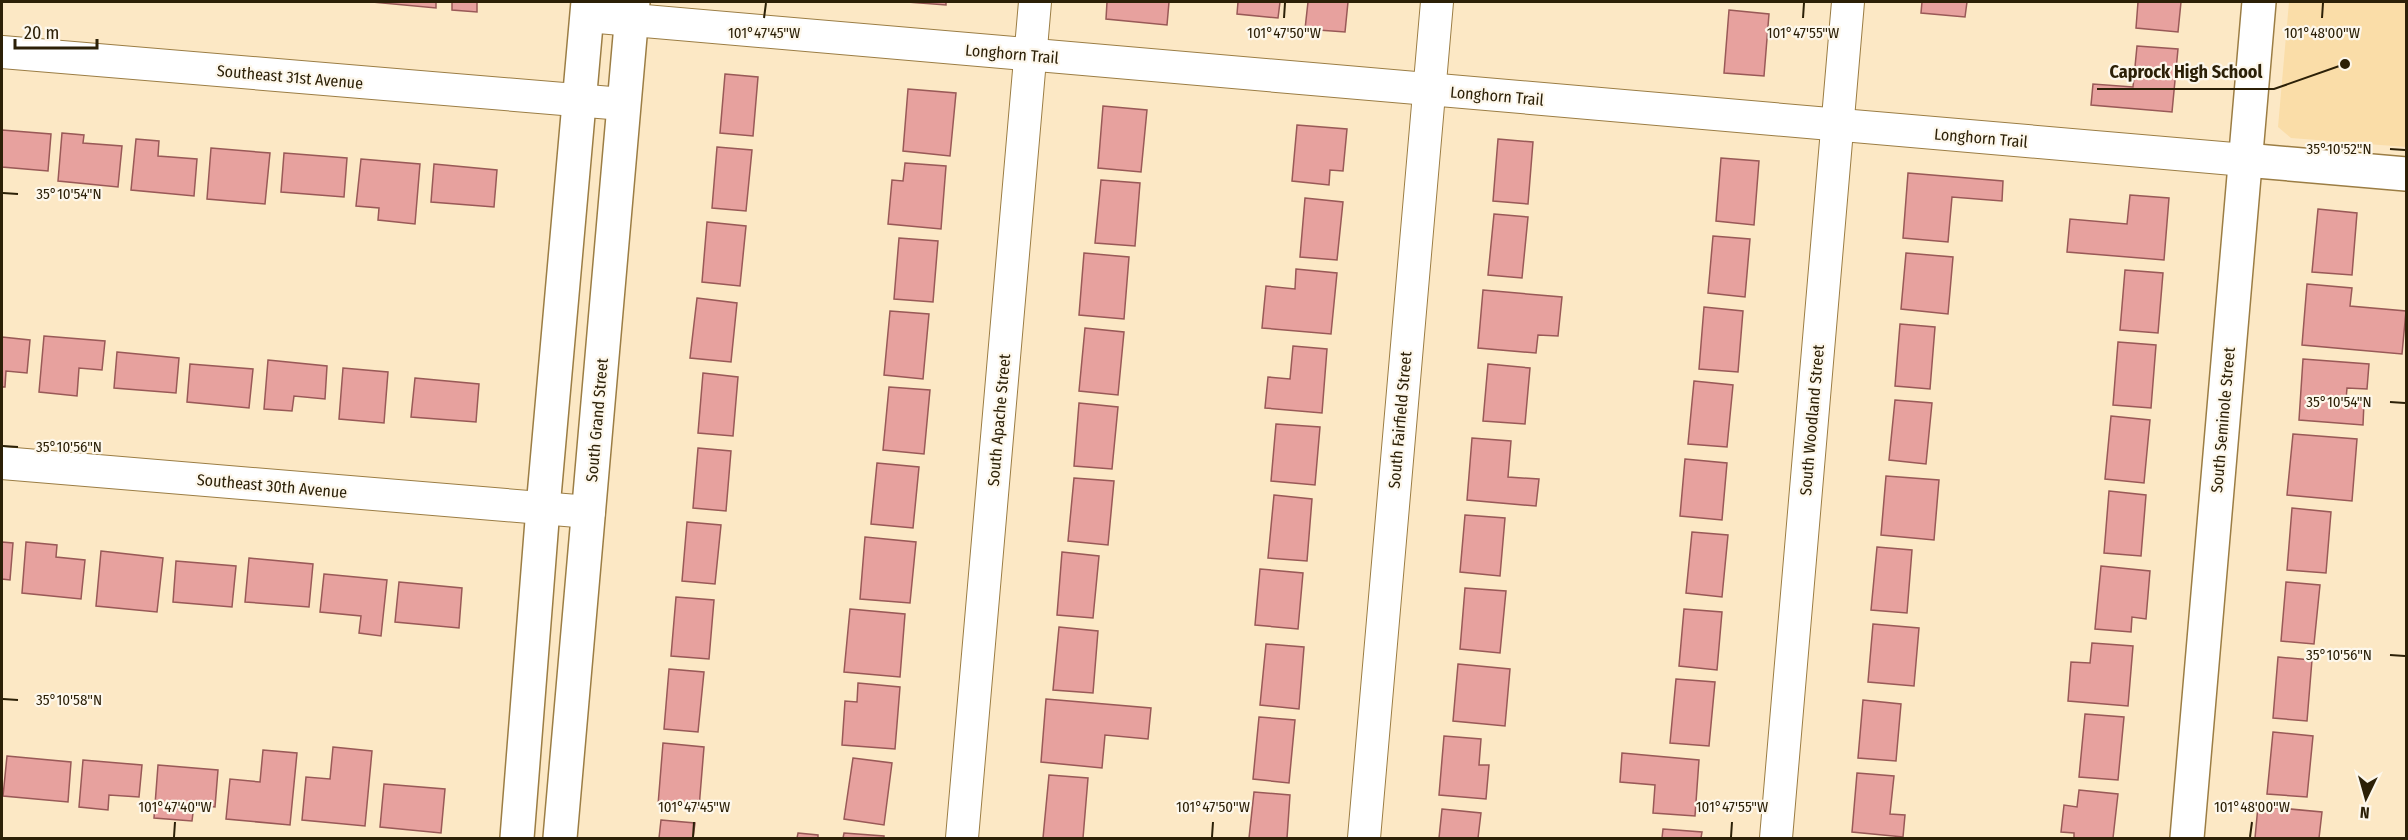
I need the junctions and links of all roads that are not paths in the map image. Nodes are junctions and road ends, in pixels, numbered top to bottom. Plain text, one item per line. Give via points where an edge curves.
1 (1035, 2) edge
2 (1437, 2) edge
3 (1848, 2) edge
4 (2259, 2) edge
5 (587, 9) edge
6 (632, 11) edge
7 (2, 52) edge
8 (1030, 56) junction
9 (1429, 90) junction
10 (579, 101) junction
11 (623, 104) junction
12 (1837, 125) junction
13 (2245, 160) junction
14 (2406, 174) edge
15 (2, 464) edge
16 (543, 508) junction
17 (589, 512) junction
18 (516, 838) edge
19 (560, 838) edge
20 (962, 838) edge
21 (1364, 838) edge
22 (1776, 838) edge
23 (2187, 838) edge

1 - 8 street, South Apache Street
2 - 9 street, South Fairfield Street
3 - 12 street, South Woodland Street
4 - 13 main road, South Seminole Street
5 - 6 street, Longhorn Trail
5 - 10 main road
6 - 8 street, Longhorn Trail
6 - 11 main road, South Grand Street
7 - 10 street, Southeast 31st Avenue
8 - 9 street, Longhorn Trail
8 - 20 street, South Apache Street
9 - 12 street, Longhorn Trail
9 - 21 street, South Fairfield Street
10 - 11 street, Southeast 31st Avenue
10 - 16 main road
11 - 17 main road, South Grand Street
12 - 13 street, Longhorn Trail
12 - 22 street, South Woodland Street
13 - 14 main road, Longhorn Trail
13 - 23 main road, South Seminole Street
15 - 16 street, Southeast 30th Avenue
16 - 17 street, Southeast 30th Avenue
16 - 18 main road
17 - 19 main road, South Grand Street

